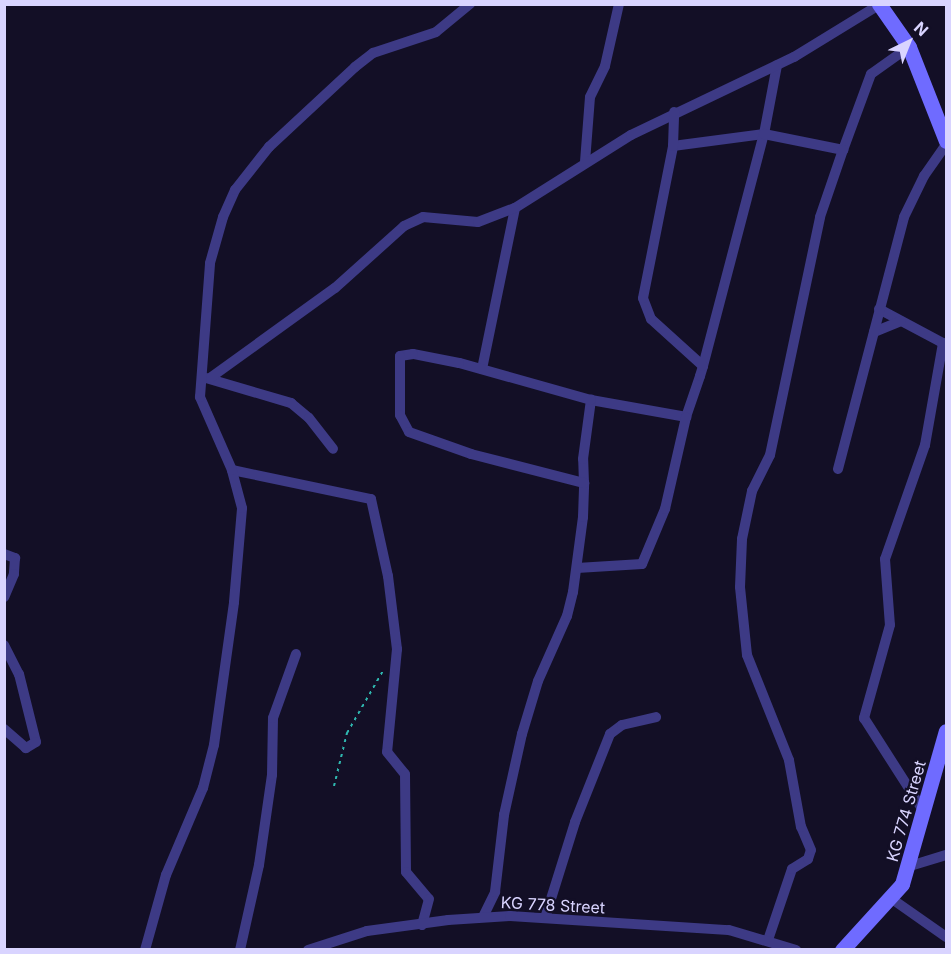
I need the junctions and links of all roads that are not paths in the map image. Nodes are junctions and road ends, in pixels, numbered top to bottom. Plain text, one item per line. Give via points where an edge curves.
1 (470, 4) edge
2 (619, 4) edge
3 (879, 5) edge
4 (909, 47) junction
5 (777, 65) junction
6 (674, 112) junction
7 (764, 134) junction
8 (946, 143) edge
9 (673, 146) junction
10 (843, 150) junction
11 (585, 162) junction
12 (515, 208) junction
13 (879, 309) junction
14 (901, 321) junction
15 (874, 332) junction
16 (945, 340) edge
17 (703, 366) junction
18 (482, 369) junction
19 (207, 378) junction
20 (591, 400) junction
21 (686, 417) junction
22 (333, 449) dead end
23 (838, 469) dead end
24 (232, 470) junction
25 (584, 483) junction
26 (4, 554) edge
27 (577, 567) junction
28 (4, 597) edge
29 (4, 645) edge
30 (296, 654) dead end
31 (656, 717) dead end
32 (4, 729) edge
33 (946, 731) edge
34 (924, 812) junction
35 (946, 855) edge
36 (910, 866) junction
37 (892, 899) junction
38 (483, 916) junction
39 (545, 918) junction
40 (422, 925) junction
41 (946, 937) edge
42 (768, 940) junction
43 (145, 950) edge
44 (240, 950) edge
45 (308, 950) edge
46 (796, 950) edge
47 (842, 950) edge

1 - 19 street via 436,32 373,53 355,67 269,147 235,190 210,263
2 - 11 street via 605,66 590,97
3 - 4 street
3 - 5 street
4 - 8 street
4 - 10 street via 871,74
5 - 6 street
5 - 7 street
6 - 9 street
6 - 11 street
7 - 9 street
7 - 10 street
7 - 17 street
8 - 13 street via 904,217
9 - 17 street via 643,298 651,319
10 - 42 street via 820,217 770,455 752,491 742,539 740,587 747,655 789,760 801,827 811,850 808,859 792,868
11 - 12 street
12 - 18 street
12 - 19 street via 478,222 423,217 404,226 335,288
13 - 14 street
13 - 15 street
14 - 15 street
14 - 16 street
15 - 23 street
16 - 34 street via 925,445 885,560 890,625 864,718
17 - 21 street
18 - 20 street
18 - 25 street via 413,354 400,356 399,407 403,425 427,441
19 - 22 street via 300,408
19 - 24 street via 200,397 203,410
20 - 21 street
20 - 25 street via 583,459
21 - 27 street via 665,509 642,564
24 - 40 street via 371,500 388,576 397,649 387,752 405,774 406,872 429,899
24 - 43 street via 242,508 241,533 214,745 196,812 156,901
25 - 27 street
26 - 28 street via 15,558 14,574
27 - 38 street via 567,616 538,681 522,734 504,815 495,892
29 - 32 street via 19,674 36,742 26,748
30 - 44 street via 273,718 272,775 259,865
31 - 39 street via 622,725 610,734 575,822
33 - 34 street, KG 774 Street
34 - 36 street, KG 774 Street
35 - 36 street
36 - 37 street, KG 774 Street
37 - 41 street
37 - 47 street, KG 774 Street
38 - 39 street, KG 778 Street
38 - 40 street, KG 778 Street
39 - 42 street, KG 778 Street via 729,930
40 - 45 street, KG 778 Street via 367,932
42 - 46 street, KG 778 Street

